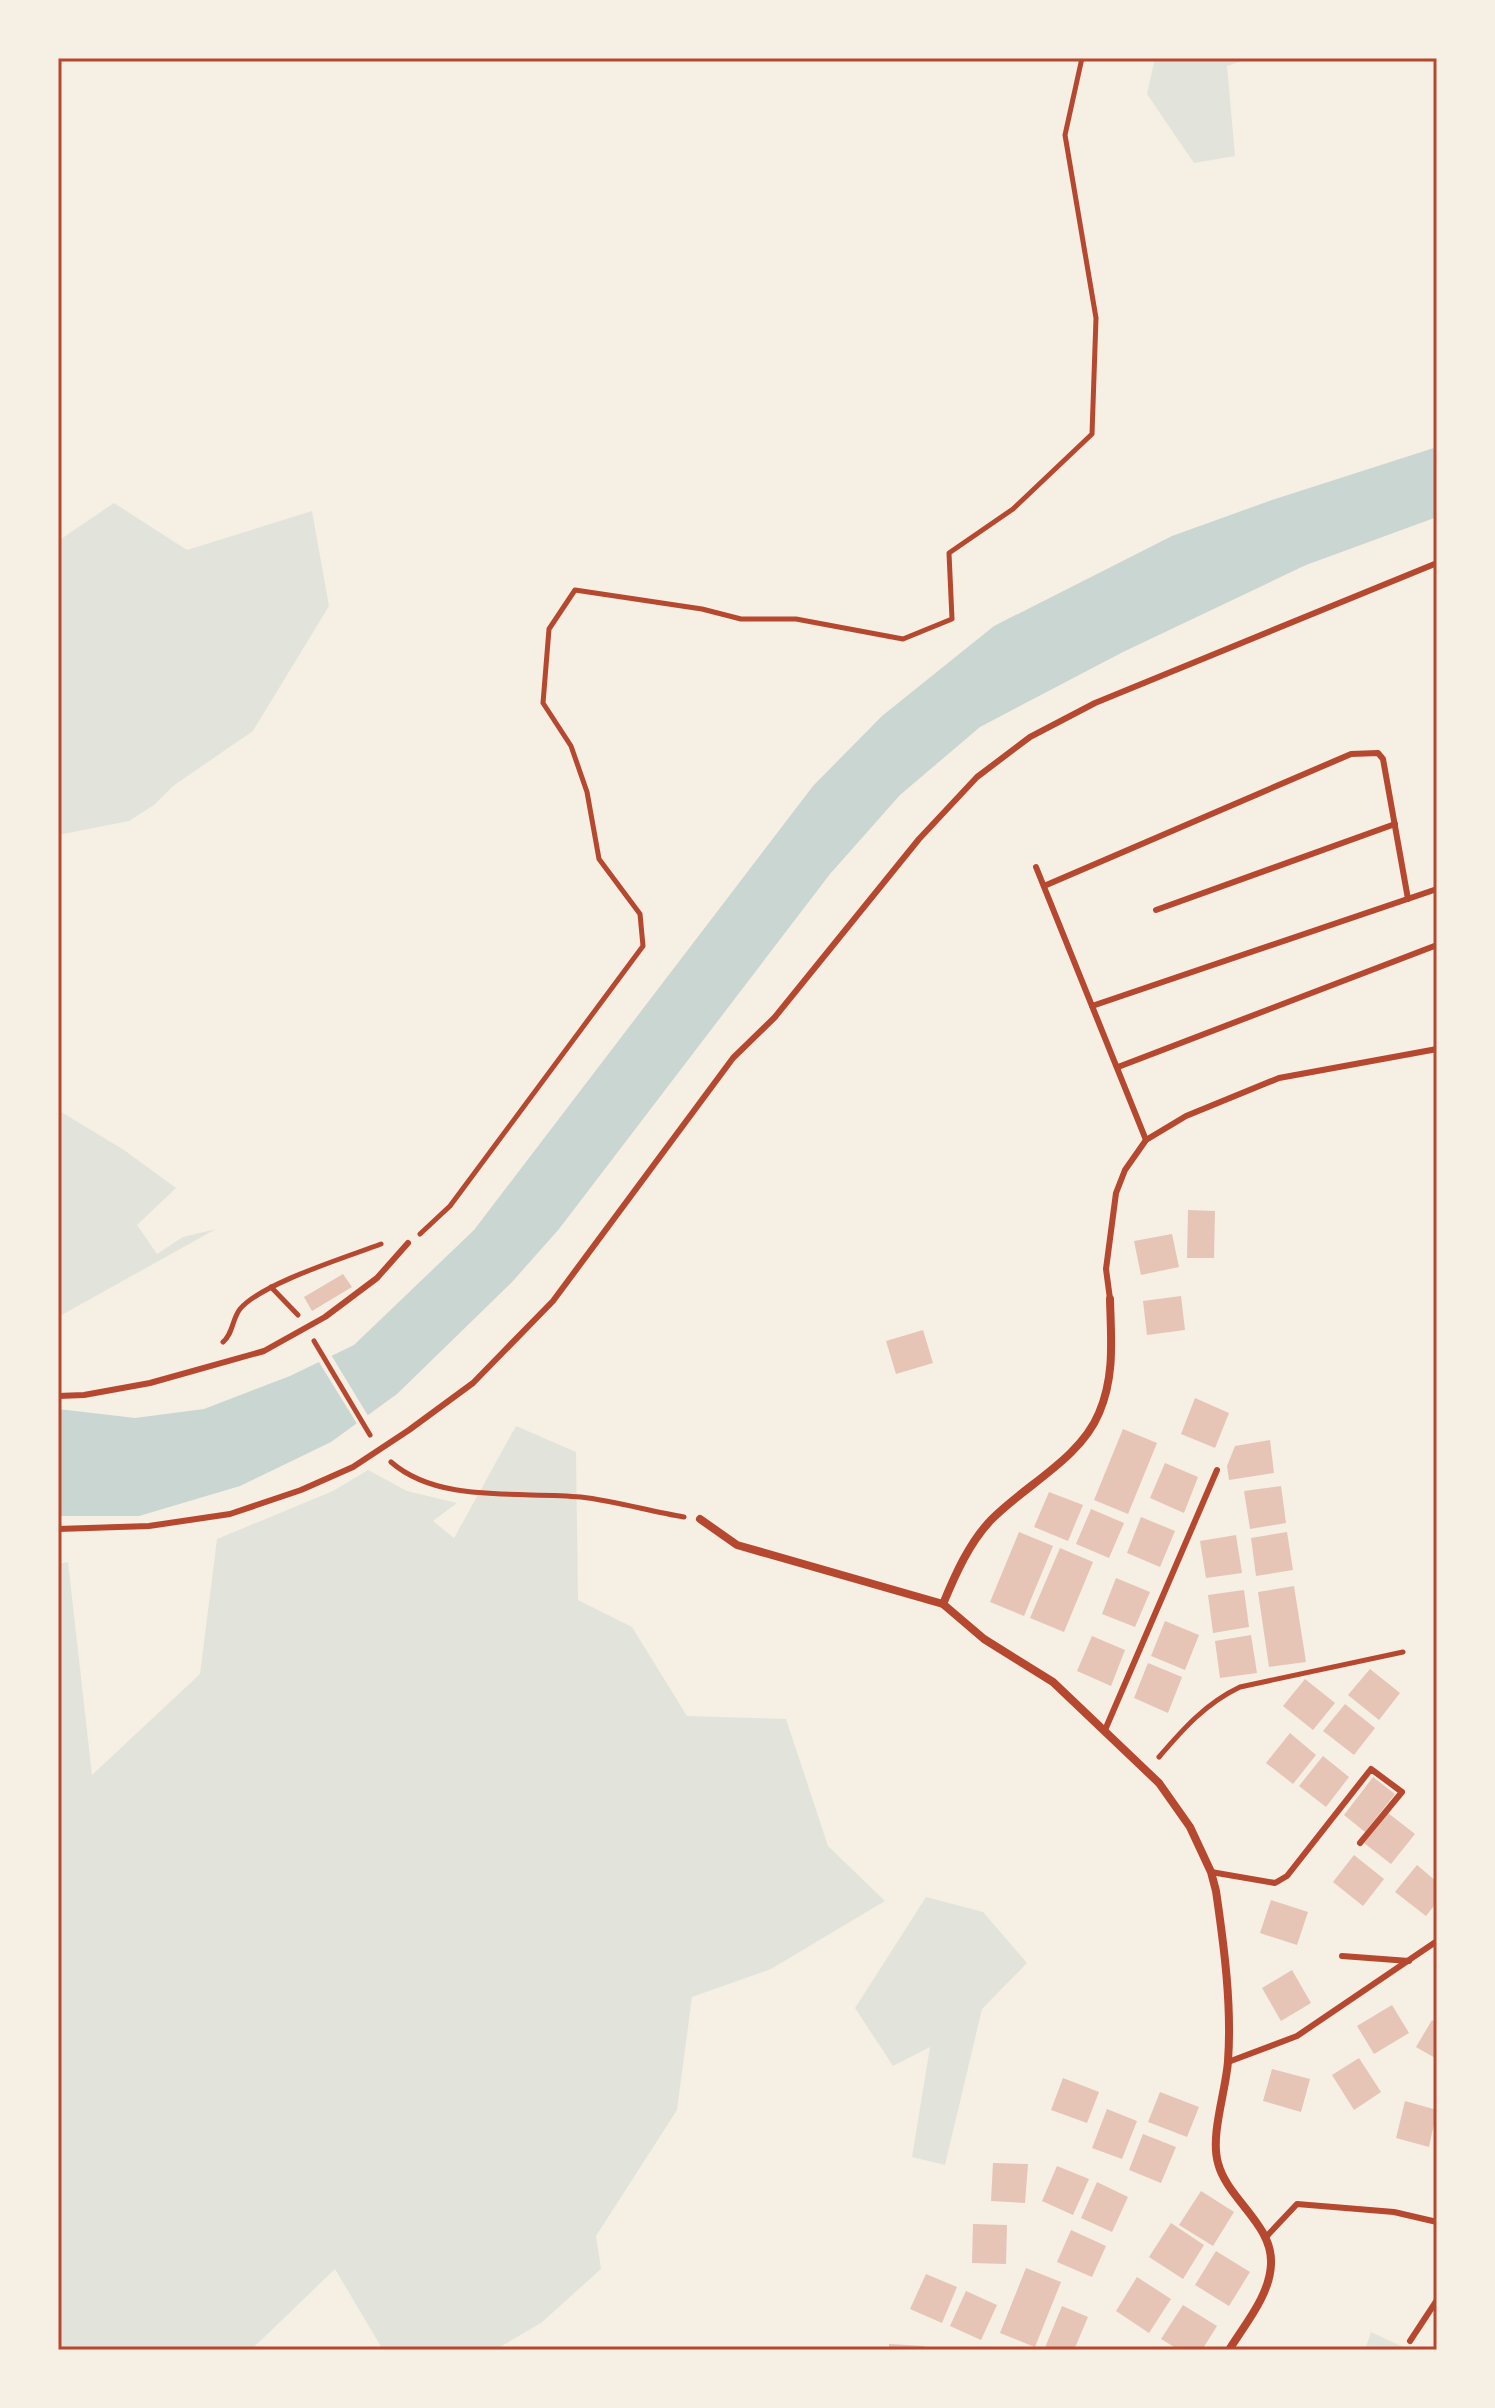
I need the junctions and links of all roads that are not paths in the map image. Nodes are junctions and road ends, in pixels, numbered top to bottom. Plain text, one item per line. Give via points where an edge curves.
1 (1437, 563) edge
2 (1395, 824) junction
3 (1036, 867) dead end
4 (1044, 886) junction
5 (1437, 889) edge
6 (1408, 899) junction
7 (1156, 910) dead end
8 (1437, 945) edge
9 (1092, 1006) junction
10 (1437, 1049) edge
11 (1118, 1067) junction
12 (1146, 1140) junction
13 (408, 1243) road end
14 (1110, 1299) joint
15 (58, 1396) edge
16 (1217, 1470) dead end
17 (700, 1519) road end
18 (58, 1529) edge
19 (943, 1604) junction
20 (1105, 1730) junction
21 (1360, 1843) dead end
22 (1211, 1872) junction
23 (1437, 1941) edge
24 (1342, 1956) dead end
25 (1409, 1961) junction
26 (1228, 2062) junction
27 (1437, 2222) edge
28 (1265, 2238) junction
29 (1437, 2300) edge
30 (1410, 2341) dead end
31 (1229, 2350) edge

1 - 18 lane via 1095,703 1030,737 977,777 919,839 775,1017 733,1058 553,1301 473,1383 380,1450 301,1490 230,1514 149,1526
2 - 4 lane via 1383,759 1378,753 1351,754
2 - 6 lane
2 - 7 lane
3 - 4 lane
4 - 9 lane
5 - 6 lane
6 - 9 lane
8 - 11 lane
9 - 11 lane
10 - 12 lane via 1279,1078 1186,1116
11 - 12 lane
12 - 14 lane via 1116,1193 1106,1269
13 - 15 lane via 377,1278 325,1317 264,1351 150,1383
14 - 19 street via 1112,1367 1099,1415 1076,1447 990,1521 959,1565
16 - 20 lane
17 - 19 street via 737,1545
19 - 20 street via 984,1639 1053,1682
20 - 22 street via 1148,1770 1190,1827
21 - 22 lane via 1402,1792 1371,1769 1287,1876 1275,1883
22 - 26 street via 1229,2020
23 - 25 lane
24 - 25 lane
25 - 26 lane via 1297,2036
26 - 28 street via 1216,2156 1223,2176
27 - 28 lane via 1394,2212 1297,2204
28 - 31 street via 1272,2261 1268,2286
29 - 30 lane

